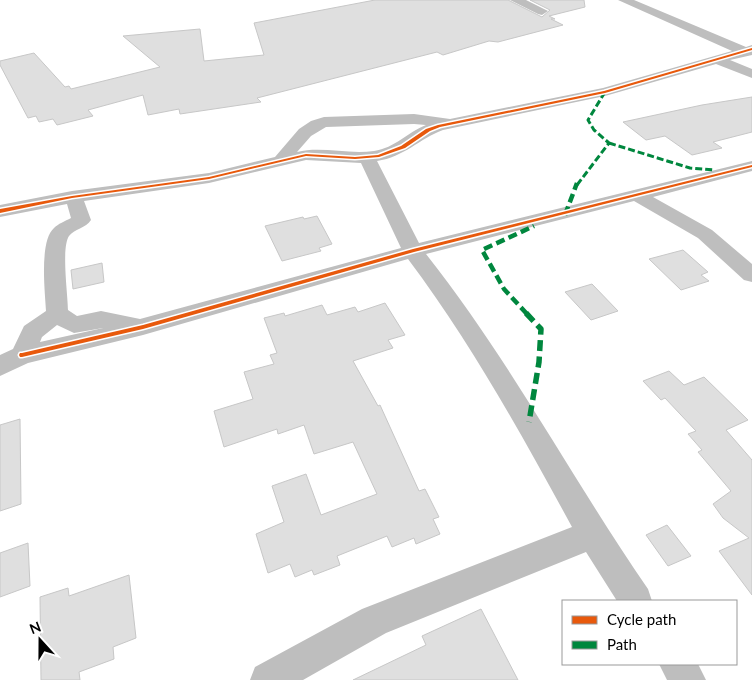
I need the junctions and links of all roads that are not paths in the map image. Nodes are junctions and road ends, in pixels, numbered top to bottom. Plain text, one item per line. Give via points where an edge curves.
1 (516, 0) edge
2 (624, 0) edge
3 (542, 11) dead end
4 (750, 50) edge
5 (718, 60) junction
6 (752, 74) edge
7 (449, 123) junction
8 (367, 158) junction
9 (281, 161) junction
10 (752, 166) edge
11 (638, 196) junction
12 (72, 197) junction
13 (0, 211) edge
14 (413, 251) junction
15 (752, 275) edge
16 (57, 314) junction
17 (143, 327) junction
18 (22, 355) junction
19 (0, 366) edge
20 (592, 534) junction
21 (635, 600) edge
22 (679, 665) edge
23 (268, 680) edge
24 (688, 680) edge

1 - 3 street
2 - 4 street
4 - 5 street
5 - 6 street
5 - 7 street via 605,92
7 - 8 street via 428,130 403,147
7 - 9 street via 414,119 329,121 310,128
8 - 9 street via 311,155
8 - 14 street
9 - 12 street via 209,178
10 - 11 street
11 - 14 street
11 - 15 street via 705,234
12 - 13 street
12 - 16 street via 81,220 60,233 55,250
14 - 17 street
14 - 20 street via 530,422
16 - 17 street via 74,326 101,319
16 - 18 street via 32,332
17 - 18 street
18 - 19 street
20 - 21 street
20 - 23 street via 374,621
22 - 24 street

